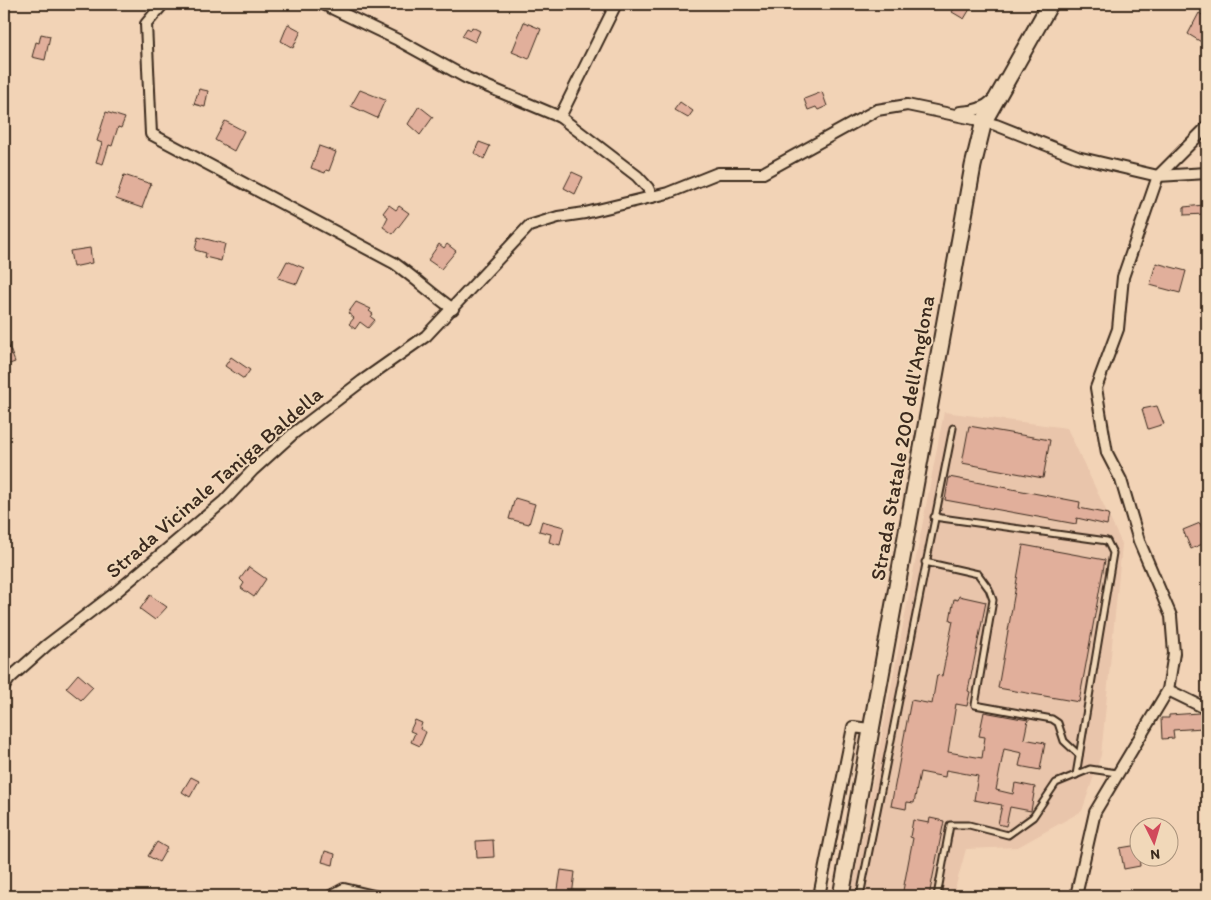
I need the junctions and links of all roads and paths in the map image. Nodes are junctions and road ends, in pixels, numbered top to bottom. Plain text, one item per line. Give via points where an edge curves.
1 (163, 4) edge
2 (323, 4) edge
3 (616, 4) edge
4 (1050, 4) edge
5 (1000, 93) junction
6 (944, 111) junction
7 (955, 114) junction
8 (560, 117) junction
9 (984, 121) junction
10 (1207, 127) edge
11 (977, 149) junction
12 (1207, 173) edge
13 (1158, 176) junction
14 (652, 196) junction
15 (453, 309) junction
16 (954, 428) dead end
17 (934, 517) junction
18 (925, 562) junction
19 (4, 687) edge
20 (1168, 690) junction
21 (1207, 709) edge
22 (870, 729) junction
23 (1079, 755) junction
24 (1118, 774) junction
25 (1076, 775) junction
26 (331, 896) edge
27 (374, 896) edge
28 (819, 896) edge
29 (841, 896) edge
30 (860, 896) edge
31 (937, 896) edge
32 (1076, 896) edge

1 - 15 street via 146,24 151,134 394,263
2 - 8 street via 467,78
3 - 8 street
4 - 5 main road, Strada Statale 200 dell'Anglona
5 - 6 street, Strada Vicinale Taniga Baldella via 975,111
5 - 9 main road, Strada Statale 200 dell'Anglona
6 - 7 street, Strada Vicinale Taniga Baldella
6 - 14 street, Strada Vicinale Taniga Baldella via 907,105 877,110 764,173 718,173
7 - 9 street, Strada Vicinale Taniga Baldella
7 - 11 street, Strada Vicinale Taniga Baldella via 974,129
8 - 14 street via 637,176
9 - 11 main road, Strada Statale 200 dell'Anglona
9 - 13 street, Strada Vicinale Taniga Baldella via 1077,157
10 - 13 street
11 - 22 main road, Strada Statale 200 dell'Anglona
12 - 13 street, Strada Vicinale Taniga Baldella
13 - 20 street via 1123,277 1118,329 1096,388 1107,453 1121,480 1139,541 1171,616 1174,653
14 - 15 street, Strada Vicinale Taniga Baldella via 585,213 558,216 530,226
15 - 19 street, Strada Vicinale Taniga Baldella via 426,336 294,433 224,501 115,593 47,645
16 - 17 lane
17 - 18 lane
17 - 23 lane via 1107,541 1113,553
18 - 23 lane via 978,574 993,600 975,705 1052,719 1058,723 1064,741
18 - 30 lane
20 - 21 street
20 - 24 street
22 - 28 street via 853,727
22 - 29 main road, Strada Statale 200 dell'Anglona
23 - 25 lane
24 - 25 lane via 1090,769
24 - 32 street via 1096,812
25 - 31 lane via 1056,783 1033,817 1008,835 950,825
26 - 27 street via 344,889

